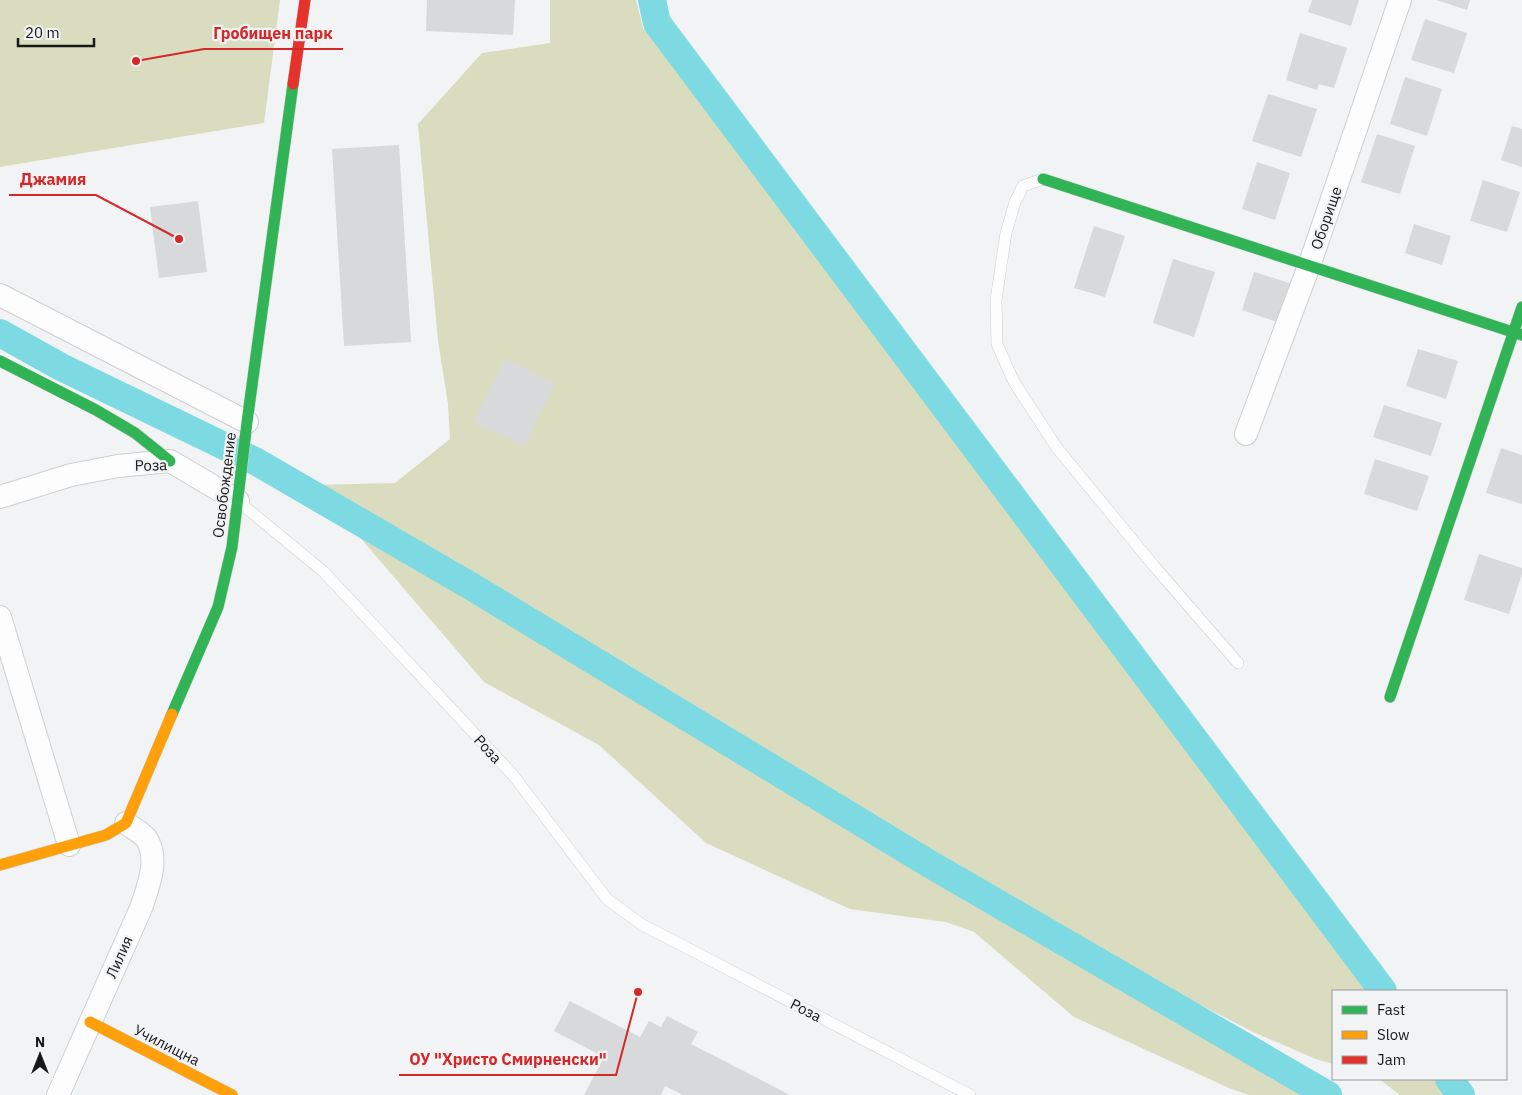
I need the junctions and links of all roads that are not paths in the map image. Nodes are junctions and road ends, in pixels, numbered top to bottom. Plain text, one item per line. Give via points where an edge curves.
1 (305, 0) edge
2 (1400, 0) edge
3 (1043, 179) joint
4 (1309, 266) junction
5 (0, 295) edge
6 (1522, 307) edge
7 (1518, 334) edge
8 (0, 361) edge
9 (247, 422) junction
10 (1246, 434) dead end
11 (170, 461) junction
12 (0, 496) edge
13 (238, 501) junction
14 (0, 617) edge
15 (1238, 663) dead end
16 (1390, 697) dead end
17 (126, 824) junction
18 (70, 845) junction
19 (0, 865) edge
20 (90, 1022) junction
21 (58, 1095) edge
22 (232, 1095) edge
23 (970, 1095) edge

1 - 9 street, Освобождение
2 - 4 street, Оборище
3 - 4 street
3 - 15 lane via 1024,186 1006,233 996,300 997,344 1014,382 1057,448
4 - 7 street
4 - 10 street, Оборище
5 - 9 street
6 - 7 street
7 - 16 street
8 - 11 street via 96,410 134,433
9 - 13 street, Освобождение
11 - 12 street, Роза via 71,475
11 - 13 street, Роза
13 - 17 street, Освобождение via 232,547 218,607
13 - 23 lane, Роза via 324,572 513,775 607,900 641,924
14 - 18 street
17 - 18 street via 106,835
17 - 20 street, Лилия via 145,838 153,855 151,876 142,908
18 - 19 street
20 - 21 street, Лилия
20 - 22 street, Училищна

